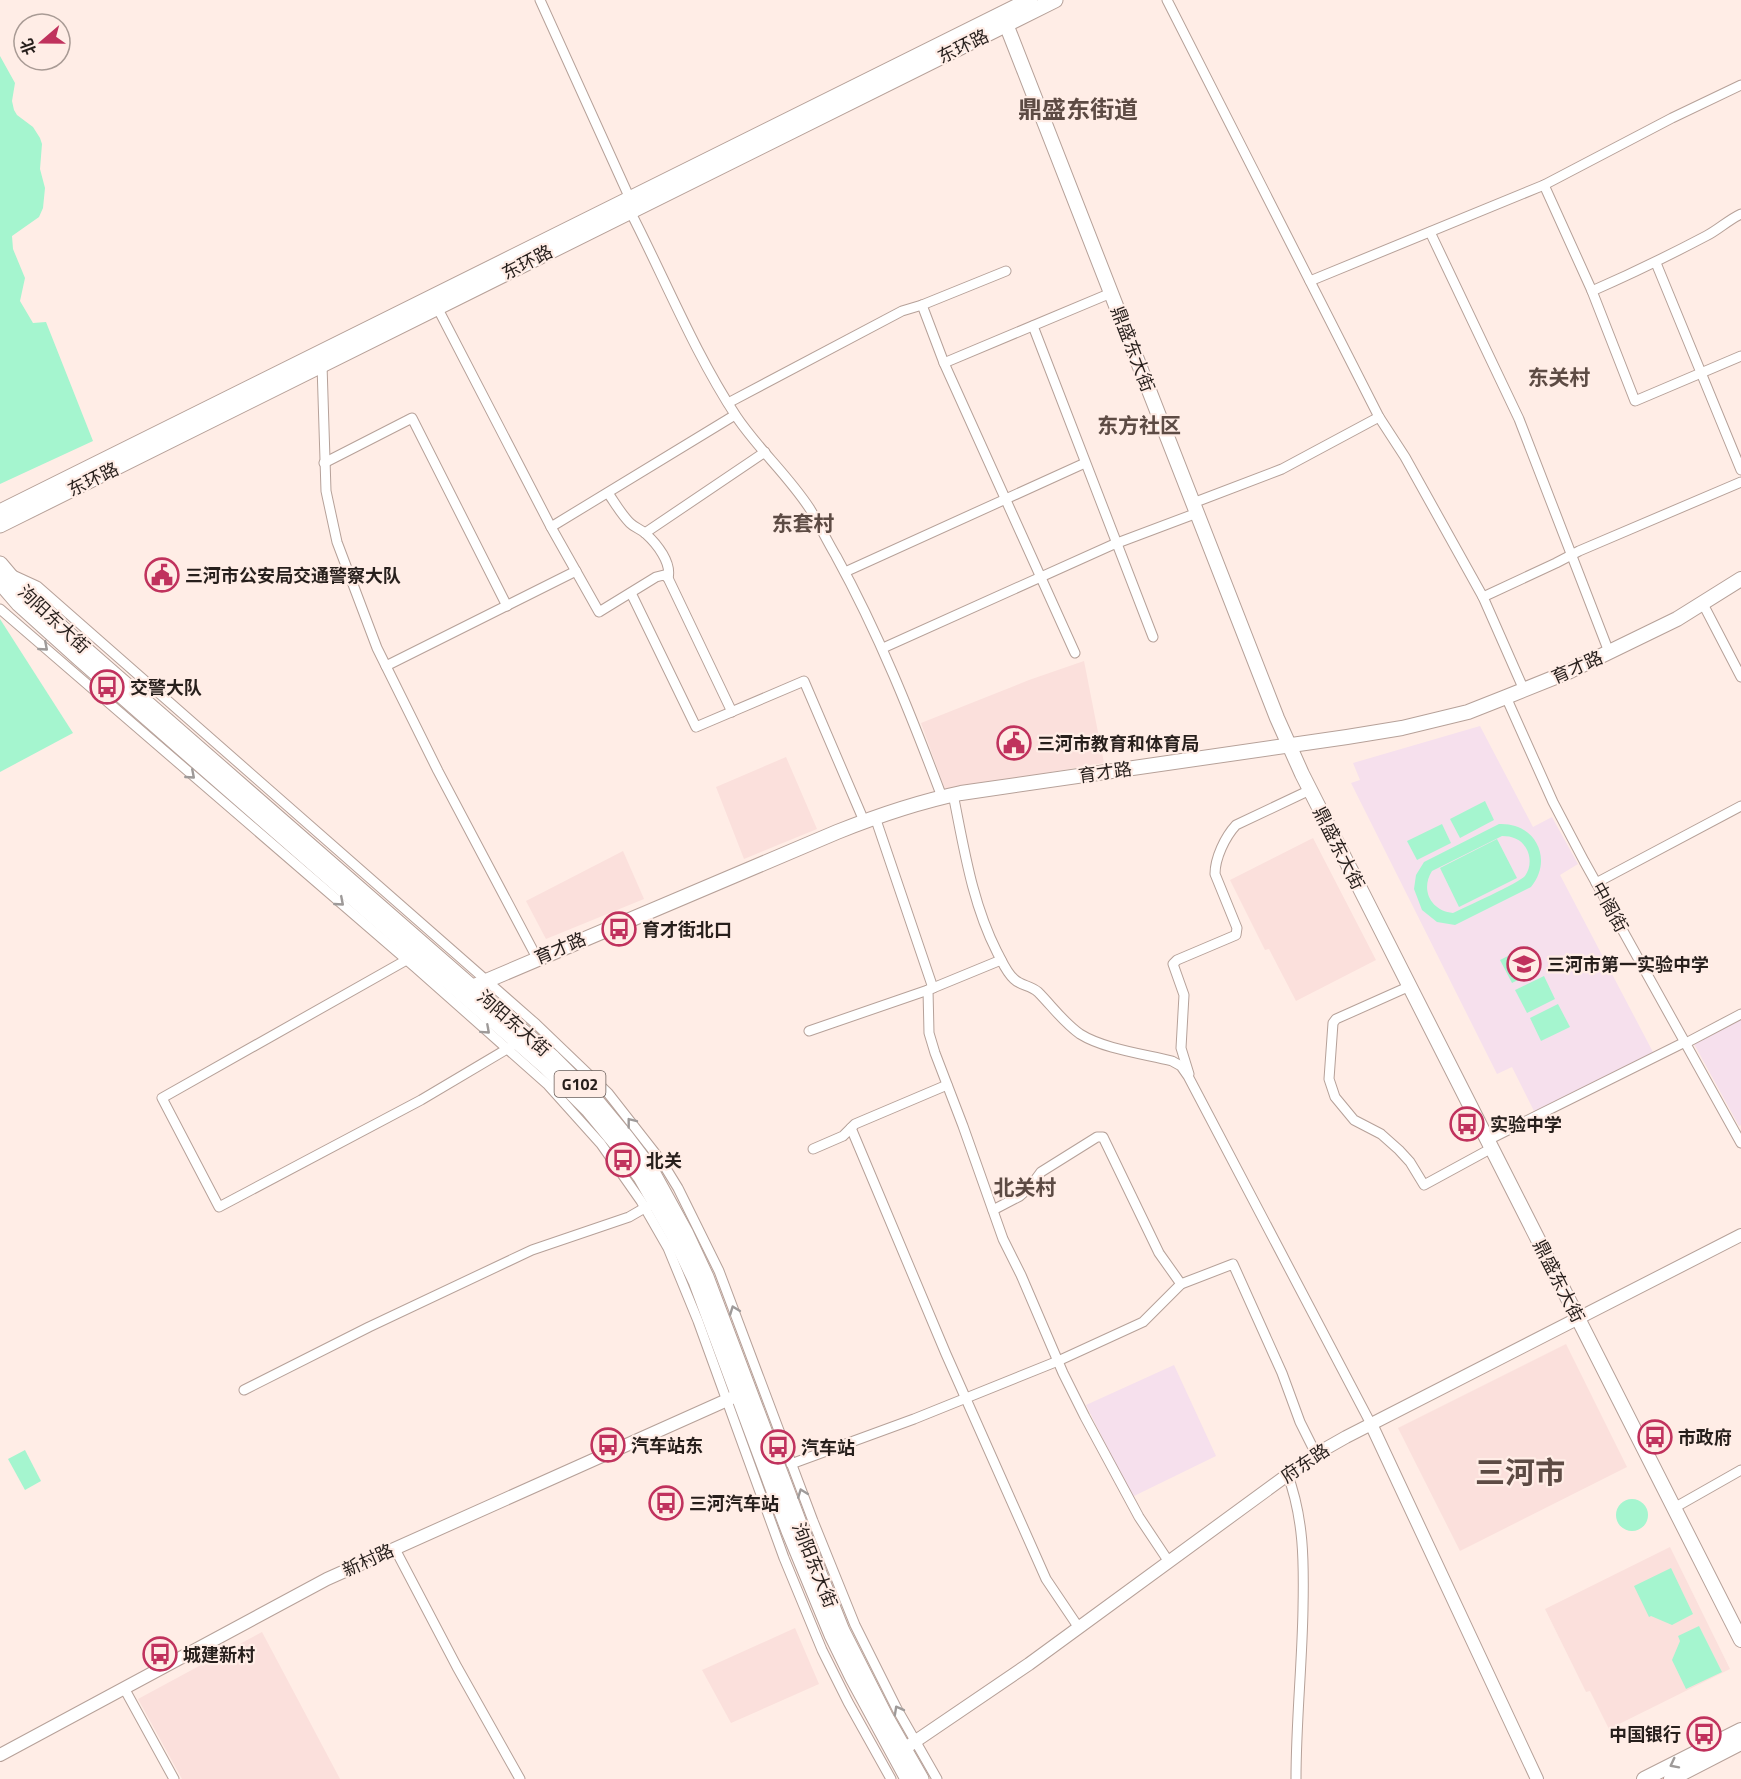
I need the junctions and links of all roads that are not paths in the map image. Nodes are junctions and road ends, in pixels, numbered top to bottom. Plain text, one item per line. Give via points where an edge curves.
1 (540, 0) edge
2 (1030, 0) edge
3 (1055, 0) edge
4 (1167, 0) edge
5 (1006, 24) junction
6 (1741, 85) edge
7 (1544, 185) junction
8 (631, 206) junction
9 (1741, 214) edge
10 (1430, 232) junction
11 (1656, 263) junction
12 (1006, 271) dead end
13 (1310, 281) junction
14 (1592, 291) junction
15 (1111, 293) junction
16 (922, 305) junction
17 (437, 307) junction
18 (1033, 326) junction
19 (1741, 356) edge
20 (944, 363) junction
21 (322, 364) junction
22 (1701, 373) junction
23 (728, 403) junction
24 (735, 415) junction
25 (1379, 417) junction
26 (765, 452) junction
27 (324, 463) junction
28 (1085, 463) junction
29 (1741, 470) edge
30 (1741, 482) edge
31 (608, 493) junction
32 (1005, 499) junction
33 (1195, 508) junction
34 (0, 512) edge
35 (0, 525) edge
36 (551, 527) junction
37 (645, 533) junction
38 (1117, 544) junction
39 (1572, 555) junction
40 (576, 571) junction
41 (2, 572) edge
42 (844, 572) junction
43 (1041, 577) junction
44 (668, 578) junction
45 (1741, 579) edge
46 (631, 593) junction
47 (1483, 597) junction
48 (1703, 604) junction
49 (507, 606) junction
50 (0, 609) edge
51 (1153, 637) dead end
52 (883, 648) junction
53 (1075, 652) dead end
54 (1608, 652) junction
55 (386, 666) junction
56 (1741, 677) edge
57 (1524, 690) junction
58 (1506, 697) junction
59 (732, 712) junction
60 (1289, 746) junction
61 (1310, 790) junction
62 (947, 796) junction
63 (1741, 806) edge
64 (870, 819) junction
65 (1596, 883) junction
66 (412, 957) junction
67 (537, 958) junction
68 (1001, 960) junction
69 (479, 984) junction
70 (1410, 986) junction
71 (931, 989) junction
72 (1741, 1014) edge
73 (809, 1031) dead end
74 (1686, 1042) junction
75 (513, 1046) junction
76 (1188, 1076) junction
77 (947, 1085) junction
78 (851, 1128) junction
79 (1741, 1143) edge
80 (1490, 1144) junction
81 (813, 1149) dead end
82 (651, 1204) junction
83 (993, 1210) junction
84 (1741, 1235) edge
85 (1181, 1284) junction
86 (1578, 1318) junction
87 (1058, 1361) junction
88 (244, 1390) dead end
89 (738, 1395) junction
90 (966, 1399) junction
91 (1371, 1424) junction
92 (1316, 1454) junction
93 (791, 1464) junction
94 (1741, 1470) edge
95 (1287, 1473) junction
96 (1674, 1508) junction
97 (395, 1549) junction
98 (1169, 1562) junction
99 (1079, 1628) junction
100 (1741, 1640) edge
101 (124, 1688) junction
102 (1741, 1730) edge
103 (1741, 1743) edge
104 (910, 1745) junction
105 (0, 1755) edge
106 (900, 1778) edge
107 (174, 1779) edge
108 (520, 1779) edge
109 (921, 1779) edge
110 (937, 1779) edge
111 (1296, 1779) edge
112 (1537, 1779) edge
113 (1644, 1779) edge
114 (1671, 1779) edge

1 - 8 street
2 - 8 main road, 东环路
3 - 5 main road, 东环路
4 - 13 street
5 - 8 main road, 东环路
5 - 15 main road, 鼎盛东大街
6 - 7 street
7 - 10 street
7 - 14 street
8 - 17 main road, 东环路
8 - 23 street via 697,348
8 - 34 main road, 东环路
9 - 11 street
10 - 13 street
10 - 39 street via 1519,419
11 - 14 street
11 - 22 street
12 - 16 street
13 - 25 street
14 - 22 street via 1635,401
15 - 18 street
15 - 33 main road, 鼎盛东大街
16 - 20 street
16 - 23 street via 902,311
17 - 21 main road, 东环路
17 - 36 street
18 - 20 street
18 - 28 street
19 - 22 street
20 - 32 street
21 - 27 street
21 - 35 main road, 东环路
22 - 29 street
23 - 24 street
24 - 26 street
24 - 31 street
25 - 33 street via 1282,469
25 - 47 street
26 - 37 street
26 - 42 street via 809,508
27 - 49 street via 412,418
27 - 55 street via 337,542
28 - 32 street
28 - 38 street
30 - 39 street
31 - 36 street
31 - 37 street via 627,520
32 - 42 street
32 - 43 street
33 - 38 street
33 - 60 main road, 鼎盛东大街
36 - 40 street
37 - 44 street via 665,558
38 - 43 street
38 - 51 street
39 - 47 street
39 - 54 street
40 - 46 street via 599,612
40 - 49 street
41 - 66 main road, 泃阳东大街 / G102 via 19,604
41 - 69 main road, 泃阳东大街 / G102 via 87,651
42 - 52 street
43 - 52 street
43 - 53 street
44 - 46 street via 663,575
44 - 59 street
45 - 48 main road, 育才路
46 - 59 street via 696,727
47 - 57 street
48 - 54 main road, 育才路
48 - 56 street
49 - 55 street
50 -> 66 street
52 - 62 street
54 - 57 main road, 育才路
55 - 67 street
57 - 58 main road, 育才路
58 - 60 main road, 育才路 via 1468,712 1402,728
58 - 65 street, 中阁街 via 1553,802
59 - 64 street via 804,681
60 - 61 main road, 鼎盛东大街
60 - 62 main road, 育才路
61 - 70 main road, 鼎盛东大街
61 - 76 street via 1236,825 1227,836 1215,874 1237,928 1236,936 1173,964 1184,995 1181,1048
62 - 64 main road, 育才路
62 - 68 street via 977,905
63 - 65 street
64 - 67 main road, 育才路
64 - 71 street
65 - 74 street, 中阁街
66 -> 75 main road, 泃阳东大街 / G102
66 - 75 street via 162,1098 219,1207 421,1100
67 - 69 main road, 育才路
68 - 71 street
68 - 76 street via 1014,979 1037,992 1081,1034 1097,1042 1172,1061
69 - 89 main road, 泃阳东大街 / G102 via 582,1087 651,1170 697,1256
93 -> 69 street via 715,1261 662,1162 585,1069
70 - 80 main road, 鼎盛东大街
70 - 80 street via 1333,1023 1329,1079 1335,1097 1354,1120 1381,1134 1399,1150 1424,1185
71 - 73 street
71 - 77 street via 929,1033
72 - 74 street
74 - 79 street, 中阁街
74 - 80 street
75 - 82 main road, 泃阳东大街 / G102 via 589,1110 641,1177
76 - 91 street
77 - 78 street
77 - 83 street
78 - 81 street via 843,1136
78 - 90 street
80 - 86 main road, 鼎盛东大街
82 - 88 street via 618,1221 532,1250
82 - 89 main road, 泃阳东大街 / G102 via 696,1281
83 - 85 street via 1024,1193 1041,1172 1103,1137 1159,1253
83 - 87 street
84 - 86 street, 府东路
85 - 87 street via 1143,1322
85 - 92 street via 1233,1264
86 - 91 street, 府东路
86 - 96 main road, 鼎盛东大街
87 - 90 street
87 - 98 street via 1139,1517
89 - 97 street, 新村路
89 - 104 main road, 泃阳东大街 / G102 via 796,1517 842,1631
89 - 106 main road, 泃阳东大街 / G102 via 832,1635
90 - 93 street
90 - 99 street via 1046,1579
91 - 92 street, 府东路
91 - 112 street
92 - 95 street, 府东路
104 -> 93 street via 855,1625
94 - 96 street
95 - 98 street, 府东路
95 - 111 street via 1302,1526 1304,1563
96 - 100 main road, 鼎盛东大街
97 - 101 street, 新村路 via 327,1579
97 - 108 street
98 - 99 street, 府东路
99 - 104 street, 府东路
101 - 105 street, 新村路
101 - 107 street
102 -> 113 main road
103 - 114 main road
104 - 109 main road, 泃阳东大街 / G102
104 - 110 street

